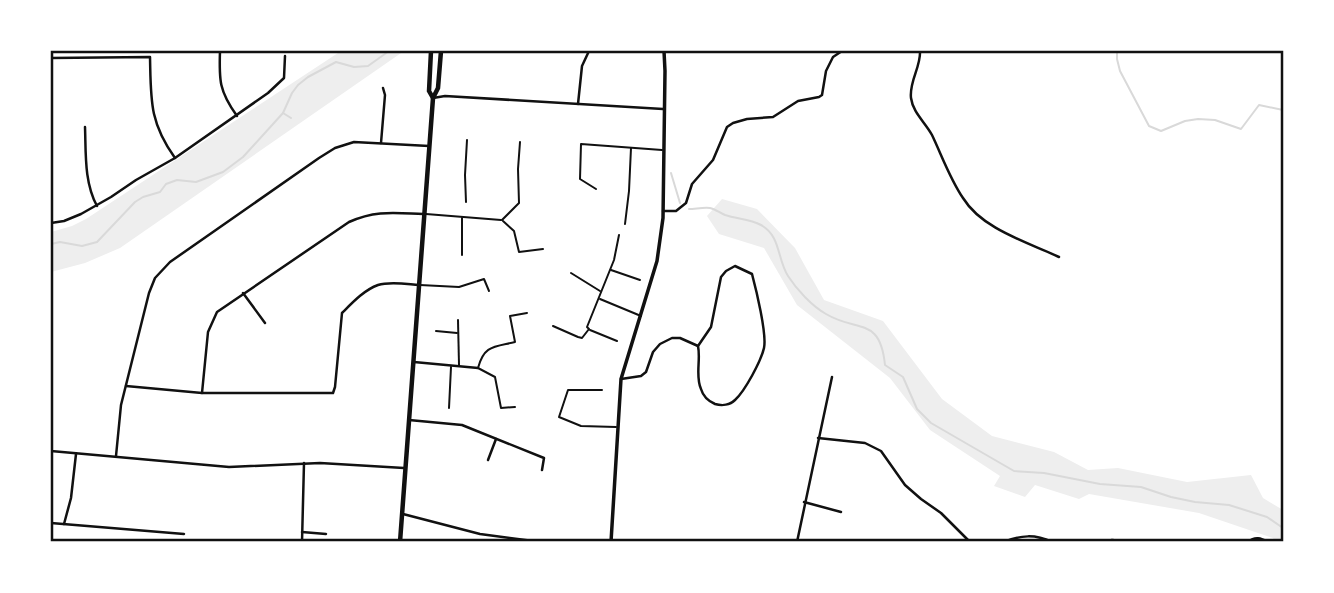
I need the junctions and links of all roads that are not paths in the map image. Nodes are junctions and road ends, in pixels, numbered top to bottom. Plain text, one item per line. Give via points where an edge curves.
1 (220, 51) edge
2 (431, 51) edge
3 (441, 51) edge
4 (589, 51) edge
5 (664, 51) edge
6 (842, 51) edge
7 (920, 51) edge
8 (285, 56) dead end
9 (51, 58) edge
10 (383, 88) dead end
11 (433, 97) junction
12 (578, 104) junction
13 (664, 109) junction
14 (237, 116) junction
15 (85, 127) dead end
16 (467, 140) dead end
17 (520, 142) dead end
18 (381, 143) junction
19 (429, 146) junction
20 (631, 148) junction
21 (664, 150) junction
22 (175, 158) junction
23 (596, 189) dead end
24 (466, 202) dead end
25 (97, 206) junction
26 (663, 211) junction
27 (424, 214) junction
28 (462, 216) junction
29 (502, 220) junction
30 (51, 223) edge
31 (625, 224) dead end
32 (619, 235) dead end
33 (543, 248) dead end
34 (462, 255) dead end
35 (1059, 257) dead end
36 (610, 270) junction
37 (571, 273) dead end
38 (640, 280) dead end
39 (419, 285) junction
40 (489, 291) dead end
41 (602, 292) junction
42 (243, 293) junction
43 (599, 299) junction
44 (527, 313) dead end
45 (642, 316) junction
46 (458, 320) dead end
47 (265, 323) dead end
48 (553, 326) dead end
49 (589, 329) junction
50 (436, 331) dead end
51 (458, 333) junction
52 (617, 341) dead end
53 (698, 346) junction
54 (414, 362) junction
55 (451, 365) junction
56 (459, 366) junction
57 (478, 368) junction
58 (832, 377) dead end
59 (621, 379) junction
60 (126, 386) junction
61 (602, 390) dead end
62 (202, 393) junction
63 (515, 407) dead end
64 (449, 408) dead end
65 (409, 420) junction
66 (617, 427) junction
67 (818, 438) junction
68 (496, 439) junction
69 (51, 452) edge
70 (76, 454) junction
71 (116, 456) junction
72 (488, 460) dead end
73 (304, 463) junction
74 (406, 468) junction
75 (542, 470) dead end
76 (804, 502) junction
77 (841, 512) dead end
78 (402, 514) junction
79 (51, 523) edge
80 (64, 524) junction
81 (302, 532) junction
82 (184, 534) dead end
83 (326, 534) dead end
84 (302, 542) edge
85 (400, 542) edge
86 (541, 542) edge
87 (611, 542) edge
88 (797, 542) edge
89 (970, 542) edge
90 (1004, 542) edge
91 (1052, 542) edge
92 (1103, 542) edge
93 (1135, 542) edge
94 (1248, 542) edge
95 (1268, 542) edge

1 - 14 street via 219,81
2 - 11 main road via 429,91
3 - 11 main road
4 - 12 street via 582,66
5 - 13 street
6 - 26 street via 826,71 819,97 798,101 773,117 747,119 727,127 713,160 692,184 686,203 676,211
7 - 35 street via 911,90 913,108 964,200 995,228
8 - 14 street via 284,78
9 - 22 street via 150,57 152,110 160,135
10 - 18 street
11 - 12 street
11 - 19 main road
12 - 13 street
13 - 21 street
14 - 22 street
15 - 25 street via 87,173
16 - 24 lane
17 - 29 lane via 519,203
18 - 19 street
18 - 60 street via 354,142 335,148 170,261 149,293
19 - 27 main road
20 - 21 lane
20 - 23 lane via 581,144 579,177
20 - 31 lane
21 - 26 street
22 - 25 street
25 - 30 street
26 - 45 street via 657,261
27 - 28 lane
27 - 39 main road
27 - 42 street via 381,212 357,218
28 - 29 lane
28 - 34 lane
29 - 33 lane via 514,231 519,252
32 - 36 lane
36 - 38 lane
36 - 41 lane
37 - 41 lane
39 - 40 lane via 459,287 484,279
39 - 54 main road
39 - 62 street via 378,285 342,313 333,393
41 - 43 lane
42 - 47 street
42 - 62 street via 217,312 208,332
43 - 45 lane
43 - 49 lane
44 - 57 lane via 510,316 515,342 490,348 482,354
45 - 59 street
46 - 51 lane
48 - 49 lane via 582,338
49 - 52 lane
50 - 51 lane
51 - 56 lane
53 - 53 street via 711,327 721,277 735,266 752,274 764,348 736,400 719,405 705,397 698,378
53 - 59 street via 672,338 653,352 646,372
54 - 55 street
54 - 65 main road
55 - 56 street
55 - 64 lane
56 - 57 street
57 - 63 lane via 495,377 501,408
58 - 67 street
59 - 66 street
60 - 62 street
60 - 71 street
61 - 66 lane via 568,390 559,417 582,426
65 - 68 street via 462,425
65 - 74 main road
66 - 87 street
67 - 76 street
67 - 89 street via 865,443 881,451 905,485
68 - 72 street
68 - 75 street via 544,458
69 - 70 street
70 - 71 street
70 - 80 street
71 - 73 street via 229,467
73 - 74 street
73 - 81 street
74 - 78 main road
76 - 77 street
76 - 88 street
78 - 85 main road
78 - 86 street via 480,534
79 - 80 street
80 - 82 street
81 - 83 street
81 - 84 street
90 - 91 street via 1033,536
92 - 93 street
94 - 95 street via 1261,538

